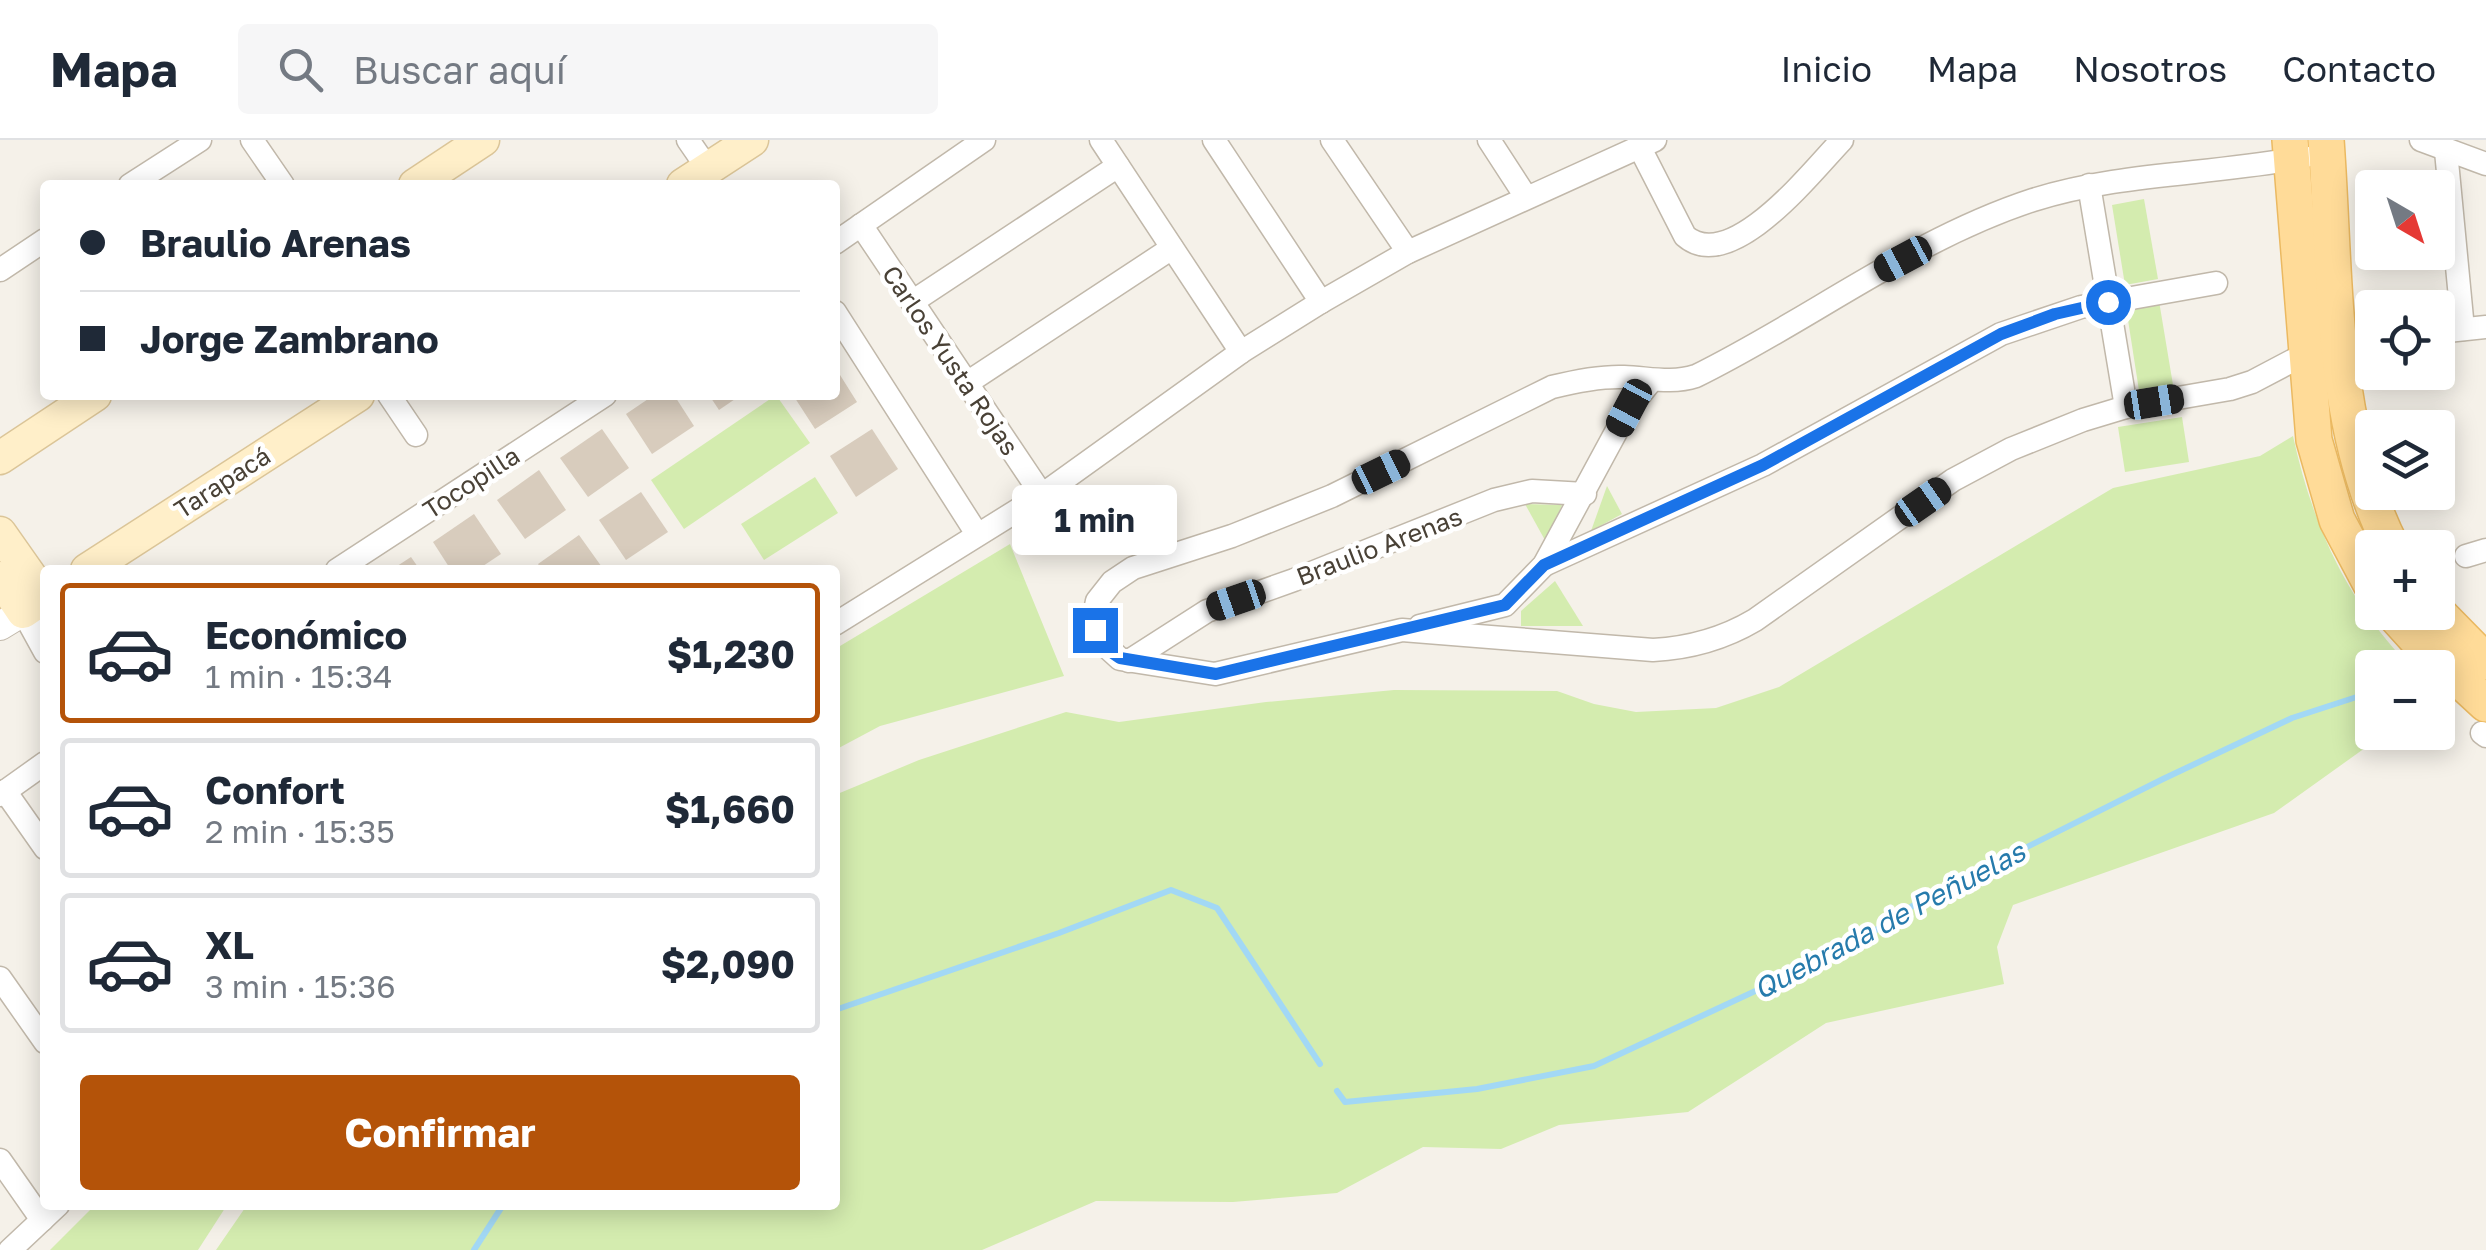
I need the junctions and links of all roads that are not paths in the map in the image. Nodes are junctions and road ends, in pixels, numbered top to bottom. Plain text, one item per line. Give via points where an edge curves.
1 (200, 140) edge
2 (252, 140) edge
3 (483, 140) edge
4 (688, 140) edge
5 (752, 140) edge
6 (984, 140) edge
7 (1101, 140) edge
8 (1214, 140) edge
9 (1332, 140) edge
10 (1489, 140) edge
11 (1842, 140) edge
12 (2421, 140) edge
13 (1635, 144) edge
14 (2326, 147) edge
15 (2291, 150) edge
16 (2446, 151) junction
17 (2486, 164) edge
18 (1118, 166) junction
19 (695, 177) edge
20 (138, 180) edge
21 (280, 180) edge
22 (423, 180) edge
23 (2090, 185) junction
24 (1526, 198) junction
25 (861, 225) junction
26 (840, 240) edge
27 (40, 243) edge
28 (1172, 248) junction
29 (1408, 252) junction
30 (0, 270) edge
31 (2216, 283) dead end
32 (912, 302) junction
33 (1321, 302) junction
34 (2108, 302) junction
35 (840, 320) edge
36 (2474, 328) edge
37 (2340, 347) edge
38 (1241, 352) junction
39 (1651, 381) junction
40 (966, 383) junction
41 (87, 400) edge
42 (350, 400) edge
43 (392, 400) edge
44 (598, 400) edge
45 (2126, 406) junction
46 (416, 435) dead end
47 (0, 458) edge
48 (1584, 494) junction
49 (1042, 495) junction
50 (2385, 530) edge
51 (0, 533) edge
52 (978, 534) junction
53 (2355, 557) edge
54 (95, 565) edge
55 (344, 565) edge
56 (1544, 565) junction
57 (0, 578) edge
58 (1505, 605) junction
59 (28, 608) edge
60 (840, 621) edge
61 (1402, 630) junction
62 (2407, 630) edge
63 (2455, 630) edge
64 (40, 639) edge
65 (1507, 640) junction
66 (1129, 661) junction
67 (2486, 662) edge
68 (2485, 724) edge
69 (40, 767) edge
70 (3, 793) edge
71 (40, 841) edge
72 (0, 978) edge
73 (40, 1035) edge
74 (0, 1160) edge
75 (40, 1202) edge
76 (50, 1212) edge
77 (10, 1250) edge

1 - 20 street
2 - 21 street
3 - 22 main road
4 - 19 street
5 - 19 main road
6 - 25 street
7 - 18 street
8 - 33 street
9 - 29 street
10 - 24 street
11 - 13 street via 1768,216 1711,247 1685,236
12 - 16 street
13 - 24 street
14 - 15 street
14 - 37 main road
15 - 23 street
15 - 37 main road
16 - 17 street
16 - 36 street
18 - 28 street
18 - 32 street
23 - 34 street
23 - 39 street via 1970,225 1696,376
24 - 29 street
25 - 26 street
25 - 32 street, Carlos Yusta Rojas
27 - 30 street
28 - 38 street
28 - 40 street
29 - 33 street
31 - 34 street
32 - 40 street, Carlos Yusta Rojas
33 - 38 street
34 - 45 street
34 - 56 street via 2001,334 1749,472
35 - 52 street
37 - 45 street via 2230,389
37 - 50 main road via 2359,467
37 - 53 main road via 2311,412 2328,494
38 - 49 street
39 - 48 street via 1629,408
39 - 66 street via 1607,378 1552,387 1316,503 1144,562 1097,601 1093,620 1111,654
40 - 49 street, Carlos Yusta Rojas
41 - 47 main road
42 - 54 main road, Tarapacá
43 - 46 street
44 - 55 street, Tocopilla
45 - 65 street via 2041,436 1954,480 1724,637 1653,650
48 - 56 street
48 - 66 street, Braulio Arenas via 1532,490 1494,500 1207,611
49 - 52 street
51 - 59 main road
52 - 60 street
56 - 58 street
57 - 59 main road
58 - 61 street
58 - 65 street
59 - 64 street
61 - 65 street
61 - 66 street via 1216,674
62 - 68 main road
63 - 67 main road
69 - 70 street
70 - 71 street
72 - 73 street
74 - 75 street
76 - 77 street

